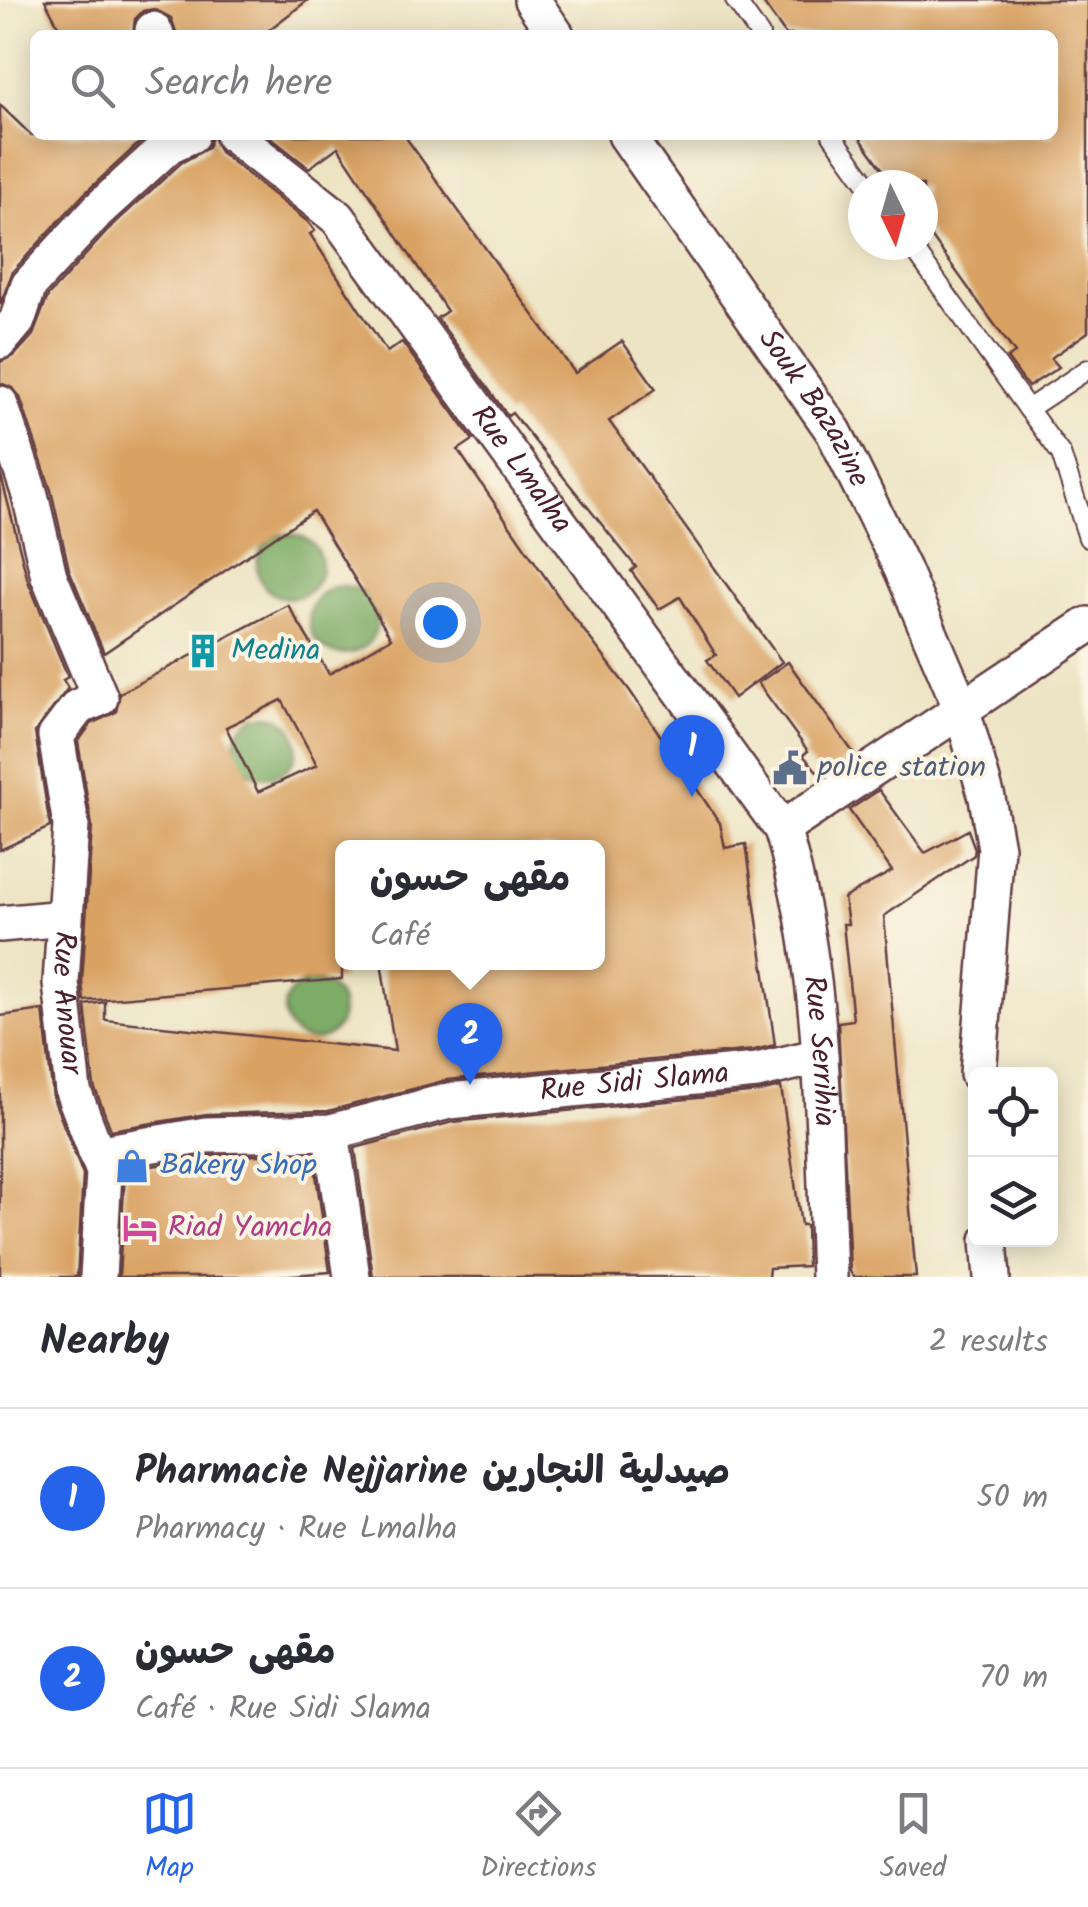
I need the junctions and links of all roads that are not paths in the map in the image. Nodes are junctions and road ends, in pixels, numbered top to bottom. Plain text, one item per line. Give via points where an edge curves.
1 (532, 0) edge
2 (735, 0) edge
3 (553, 30) edge
4 (756, 30) edge
5 (180, 140) edge
6 (240, 140) edge
7 (630, 140) edge
8 (836, 140) edge
9 (857, 170) edge
10 (921, 260) edge
11 (0, 340) edge
12 (1088, 368) edge
13 (0, 404) edge
14 (1028, 409) junction
15 (1088, 538) edge
16 (1088, 625) edge
17 (960, 707) junction
18 (782, 829) junction
19 (64, 918) junction
20 (0, 924) edge
21 (820, 1056) junction
22 (979, 1067) edge
23 (331, 1132) junction
24 (96, 1154) junction
25 (990, 1247) edge
26 (98, 1277) edge
27 (352, 1277) edge
28 (829, 1277) edge
29 (992, 1277) edge

1 - 3 street
2 - 4 lane
5 - 11 street via 98,210 29,286 17,321
6 - 18 street, Rue Lmalha via 338,218
7 - 17 street, Souk Bazazine via 834,432
8 - 9 lane
10 - 14 lane
12 - 14 lane
13 - 19 street, Rue Anouar via 48,576 100,698 78,707 56,736 72,825
14 - 15 lane via 1061,454
16 - 17 street
17 - 18 street
17 - 22 street, Souk Bazazine via 996,848
18 - 21 street, Rue Serrihia via 799,885
19 - 20 street
19 - 24 street, Rue Anouar via 61,983 73,1092
21 - 23 street, Rue Sidi Slama via 757,1071 449,1101
21 - 28 street, Rue Serrihia
23 - 24 street, Rue Sidi Slama via 206,1136
23 - 27 street
24 - 26 street, Rue Anouar via 104,1172
25 - 29 street

